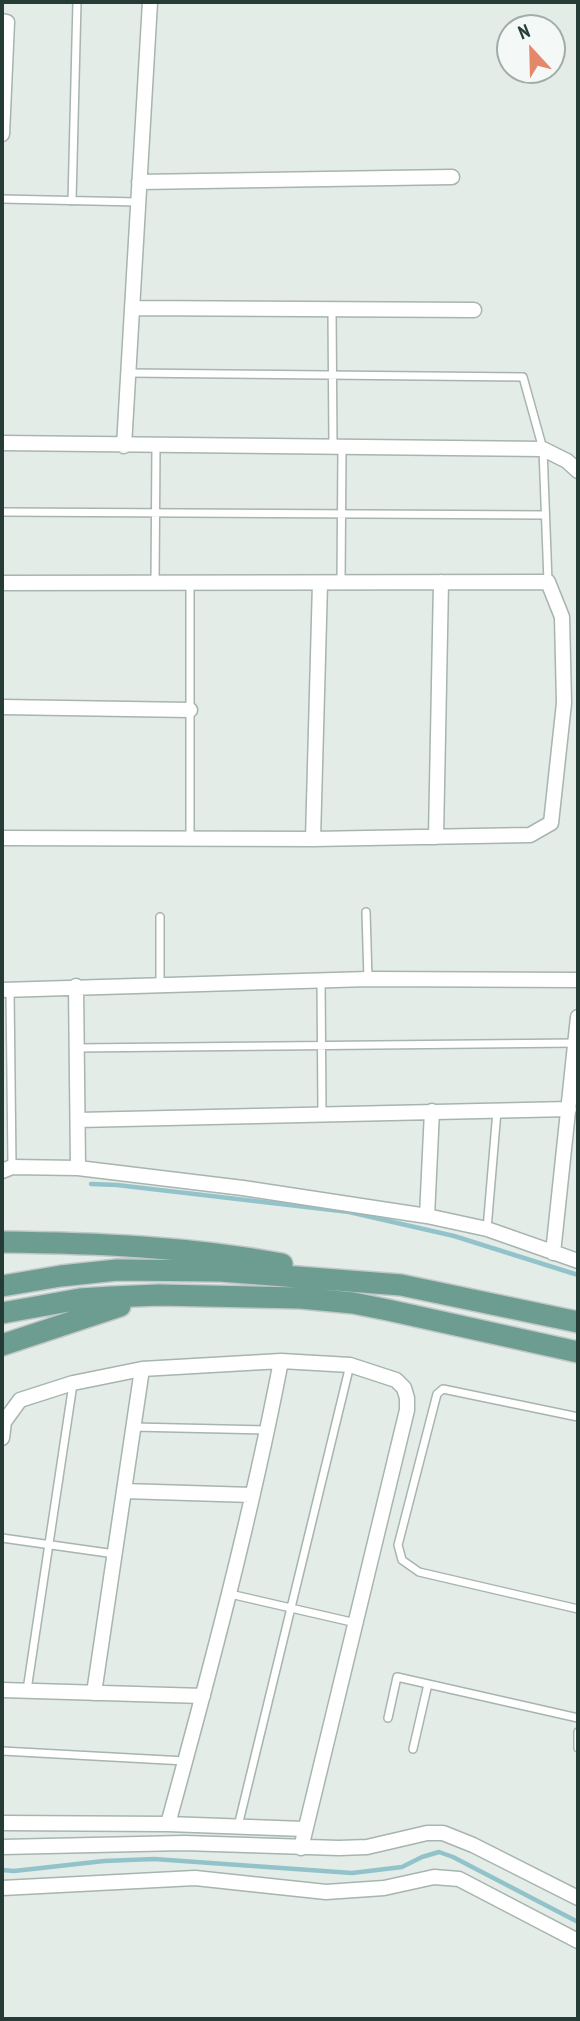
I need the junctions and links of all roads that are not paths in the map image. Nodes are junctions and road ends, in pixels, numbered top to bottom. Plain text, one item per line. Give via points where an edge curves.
1 (77, 2) edge
2 (150, 2) edge
3 (2, 21) edge
4 (2, 134) edge
5 (452, 177) dead end
6 (139, 182) junction
7 (2, 199) edge
8 (72, 201) junction
9 (138, 202) junction
10 (132, 308) junction
11 (332, 309) junction
12 (474, 310) dead end
13 (128, 373) junction
14 (333, 375) junction
15 (2, 443) edge
16 (124, 446) junction
17 (156, 446) junction
18 (338, 447) junction
19 (543, 449) junction
20 (578, 471) edge
21 (2, 512) edge
22 (156, 513) junction
23 (341, 513) junction
24 (545, 514) junction
25 (441, 582) junction
26 (548, 582) junction
27 (2, 583) edge
28 (155, 583) junction
29 (190, 583) junction
30 (320, 583) junction
31 (341, 583) junction
32 (2, 707) edge
33 (190, 710) junction
34 (436, 836) junction
35 (2, 838) edge
36 (190, 838) junction
37 (313, 839) junction
38 (366, 912) dead end
39 (160, 917) dead end
40 (368, 979) junction
41 (578, 980) edge
42 (321, 981) junction
43 (160, 984) junction
44 (76, 986) junction
45 (6, 990) edge
46 (578, 1017) edge
47 (576, 1042) junction
48 (322, 1045) junction
49 (77, 1048) junction
50 (497, 1110) junction
51 (432, 1111) junction
52 (322, 1113) junction
53 (571, 1119) edge
54 (78, 1120) junction
55 (78, 1168) junction
56 (7, 1169) edge
57 (427, 1216) junction
58 (487, 1229) junction
59 (2, 1241) edge
60 (554, 1253) junction
61 (578, 1261) edge
62 (401, 1285) junction
63 (2, 1286) edge
64 (159, 1295) junction
65 (2, 1313) edge
66 (578, 1322) edge
67 (2, 1345) edge
68 (578, 1352) edge
69 (281, 1361) junction
70 (350, 1365) junction
71 (142, 1368) junction
72 (73, 1383) junction
73 (578, 1417) edge
74 (133, 1427) junction
75 (268, 1430) junction
76 (2, 1438) edge
77 (124, 1491) junction
78 (252, 1495) junction
79 (2, 1538) edge
80 (49, 1545) junction
81 (115, 1554) junction
82 (229, 1594) junction
83 (291, 1607) junction
84 (578, 1609) edge
85 (356, 1623) junction
86 (428, 1684) junction
87 (2, 1690) edge
88 (27, 1691) junction
89 (94, 1693) junction
90 (203, 1696) junction
91 (388, 1718) dead end
92 (578, 1718) edge
93 (578, 1732) edge
94 (578, 1748) edge
95 (413, 1749) dead end
96 (2, 1751) edge
97 (185, 1761) junction
98 (2, 1823) edge
99 (168, 1824) junction
100 (238, 1826) junction
101 (304, 1829) junction
102 (2, 1847) edge
103 (300, 1848) junction
104 (2, 1888) edge
105 (578, 1898) edge
106 (578, 1941) edge

1 - 8 lane
2 - 6 street
3 - 4 street via 7,22
5 - 6 street
6 - 9 street
7 - 8 lane
8 - 9 lane
9 - 10 street
10 - 11 street
10 - 13 street
11 - 12 street
11 - 14 lane
13 - 14 lane
13 - 16 street
14 - 18 lane
14 - 19 lane via 523,377
15 - 16 street
16 - 17 street
17 - 18 street
17 - 22 lane
18 - 19 street
18 - 23 lane
19 - 20 street
19 - 24 lane
21 - 22 lane
22 - 23 lane
22 - 28 lane
23 - 24 lane
23 - 31 lane
24 - 26 lane
25 - 26 street
25 - 31 street
25 - 34 street
26 - 34 street via 562,617 564,703 551,823 530,835
27 - 28 street
28 - 29 street
29 - 30 street
29 - 33 lane
30 - 31 street
30 - 37 street
32 - 33 street
33 - 36 lane
34 - 37 street
35 - 36 street
36 - 37 street
38 - 40 lane
39 - 43 lane
40 - 41 street
40 - 42 street
42 - 43 street
42 - 48 lane
43 - 44 street
44 - 45 street
44 - 49 street
45 - 56 lane
46 - 47 street
47 - 48 lane
47 - 53 street
48 - 49 lane
48 - 52 lane
49 - 54 street
50 - 51 street
50 - 53 street
50 - 58 lane
51 - 52 street
51 - 57 street
52 - 54 street
53 - 60 street
54 - 55 street
55 - 56 street
55 - 57 street
57 - 58 street
58 - 60 street
59 - 62 main road via 226,1254
60 - 61 street
62 - 63 main road via 141,1269
62 - 66 main road
64 - 65 main road via 80,1299
64 - 67 main road
64 - 68 main road via 354,1303
69 - 70 street
69 - 71 street
69 - 75 street
70 - 83 lane
70 - 85 street via 396,1380 407,1398
71 - 72 street
71 - 74 street
72 - 76 street via 20,1400 4,1422
72 - 80 lane
73 - 84 lane via 443,1389 437,1394 398,1545 402,1560 419,1572
74 - 75 lane
74 - 77 street
75 - 78 street
77 - 78 street
77 - 81 street
78 - 82 street
79 - 80 lane
80 - 81 lane
80 - 88 lane
81 - 89 street
82 - 83 lane
82 - 90 street
83 - 85 lane
83 - 100 lane
85 - 101 street
86 - 91 lane via 397,1677
86 - 92 lane
86 - 95 lane
87 - 88 street
88 - 89 street
89 - 90 street
90 - 97 street
93 - 94 lane
96 - 97 lane
97 - 99 street
98 - 99 street
99 - 100 street
100 - 101 street
101 - 103 street
102 - 103 street via 184,1843
103 - 105 street via 367,1847 443,1833
104 - 106 street via 195,1878 326,1892 384,1888 434,1877 459,1879

